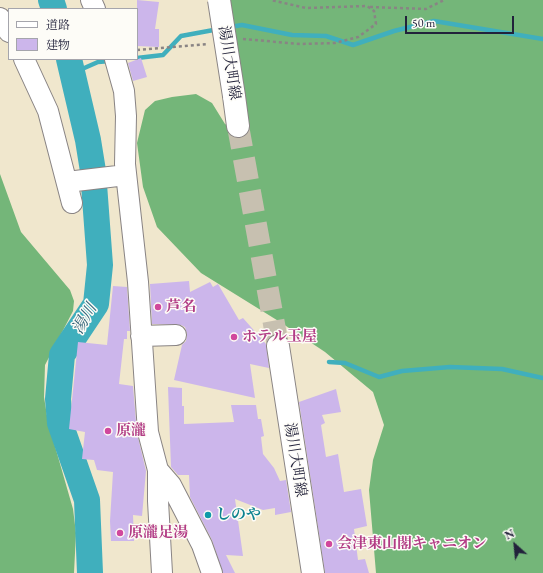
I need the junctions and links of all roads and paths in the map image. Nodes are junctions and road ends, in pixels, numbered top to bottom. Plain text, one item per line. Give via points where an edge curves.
1 (219, 0) edge
2 (271, 0) edge
3 (444, 0) edge
4 (370, 7) junction
5 (0, 18) edge
6 (8, 30) edge
7 (236, 39) dead end
8 (215, 43) dead end
9 (138, 50) edge
10 (24, 60) edge
11 (115, 60) edge
12 (238, 126) tunnel mouth
13 (120, 176) junction
14 (74, 181) junction
15 (72, 203) dead end
16 (176, 335) dead end
17 (141, 336) junction
18 (278, 346) tunnel mouth
19 (158, 470) junction
20 (162, 573) edge
21 (212, 573) edge
22 (313, 573) edge

1 - 12 main road, 湯川大町線, bridge
2 - 4 path via 306,8
3 - 4 path via 426,10
4 - 7 path via 375,15 376,24 350,40 318,45
5 - 6 street
8 - 9 path
10 - 14 street via 48,111
11 - 13 street via 124,98
13 - 14 street
13 - 17 street
14 - 15 street
16 - 17 street
17 - 19 street via 148,432
18 - 22 main road, 湯川大町線
19 - 20 street
19 - 21 street via 178,498 202,545

